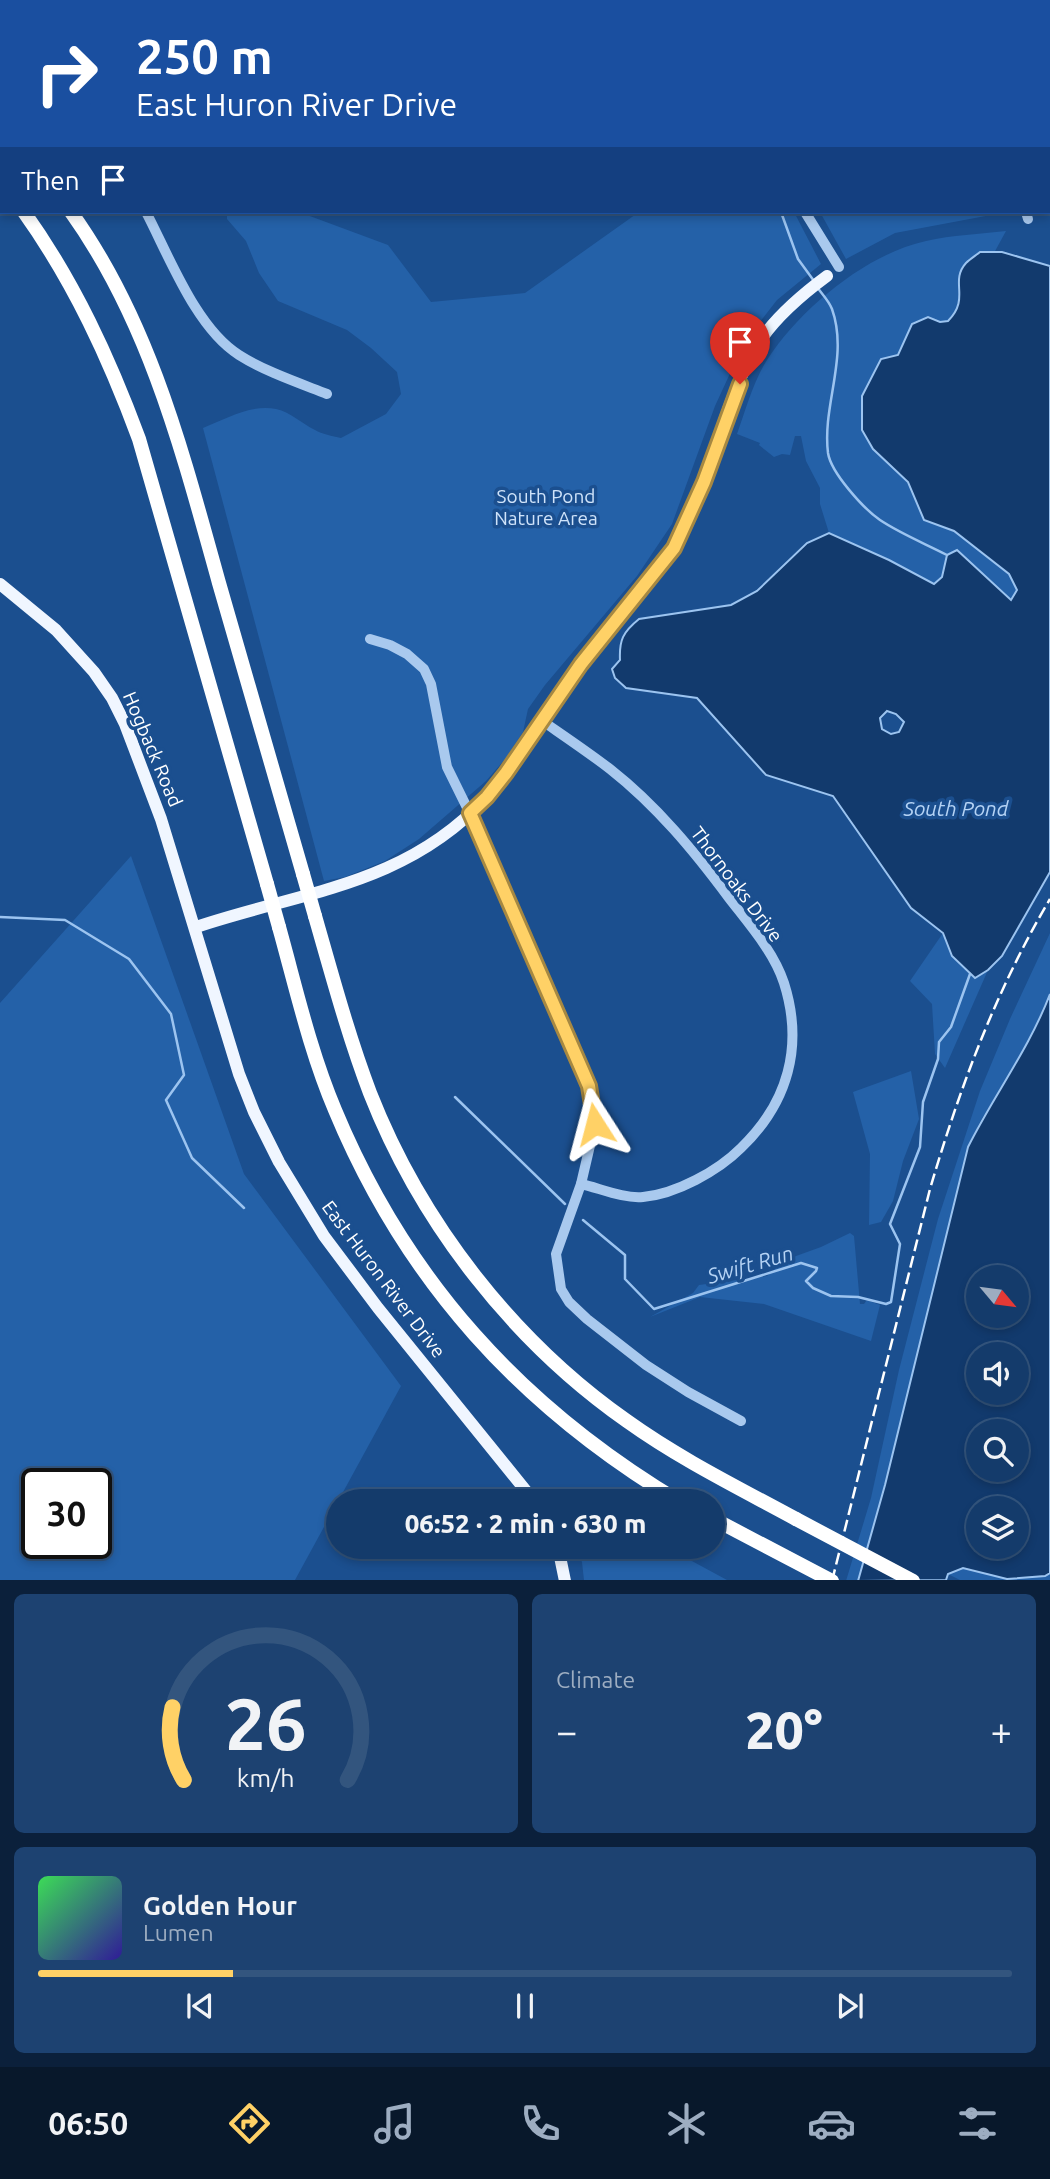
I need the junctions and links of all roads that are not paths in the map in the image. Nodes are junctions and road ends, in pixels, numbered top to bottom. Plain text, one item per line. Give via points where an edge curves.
1 (25, 214) edge
2 (72, 214) edge
3 (147, 214) edge
4 (806, 214) edge
5 (839, 267) dead end
6 (827, 276) dead end
7 (327, 394) dead end
8 (0, 584) edge
9 (370, 639) dead end
10 (541, 720) junction
11 (470, 813) junction
12 (196, 928) junction
13 (581, 1184) junction
14 (741, 1421) dead end
15 (525, 1489) edge
16 (659, 1489) edge
17 (725, 1525) edge
18 (561, 1559) edge
19 (565, 1580) edge
20 (832, 1580) edge
21 (913, 1580) edge

1 - 16 highway, bridge via 82,303 117,378 317,1063 357,1160 425,1273 482,1345 578,1433
2 - 21 highway, bridge via 129,310 158,379 353,1045 370,1093 417,1190 486,1289 532,1341 627,1422 698,1466
3 - 7 street via 199,314 216,337 239,355
4 - 5 street
6 - 10 main road via 764,337 751,357 674,548
8 - 12 main road, Hogback Road via 56,630 112,698 141,761
9 - 11 street via 407,654 424,669 447,767
10 - 11 main road via 506,773
10 - 13 street, Thornoaks Drive via 611,769 685,842 774,961 791,1014 789,1076 763,1125 726,1161 699,1178 641,1198
11 - 12 main road via 436,840 378,873
11 - 13 street via 589,1086 595,1124
12 - 15 main road, East Huron River Drive via 239,1074 300,1200 340,1258
13 - 14 street via 556,1254 561,1289 569,1302 646,1366
17 - 20 highway
18 - 19 main road

